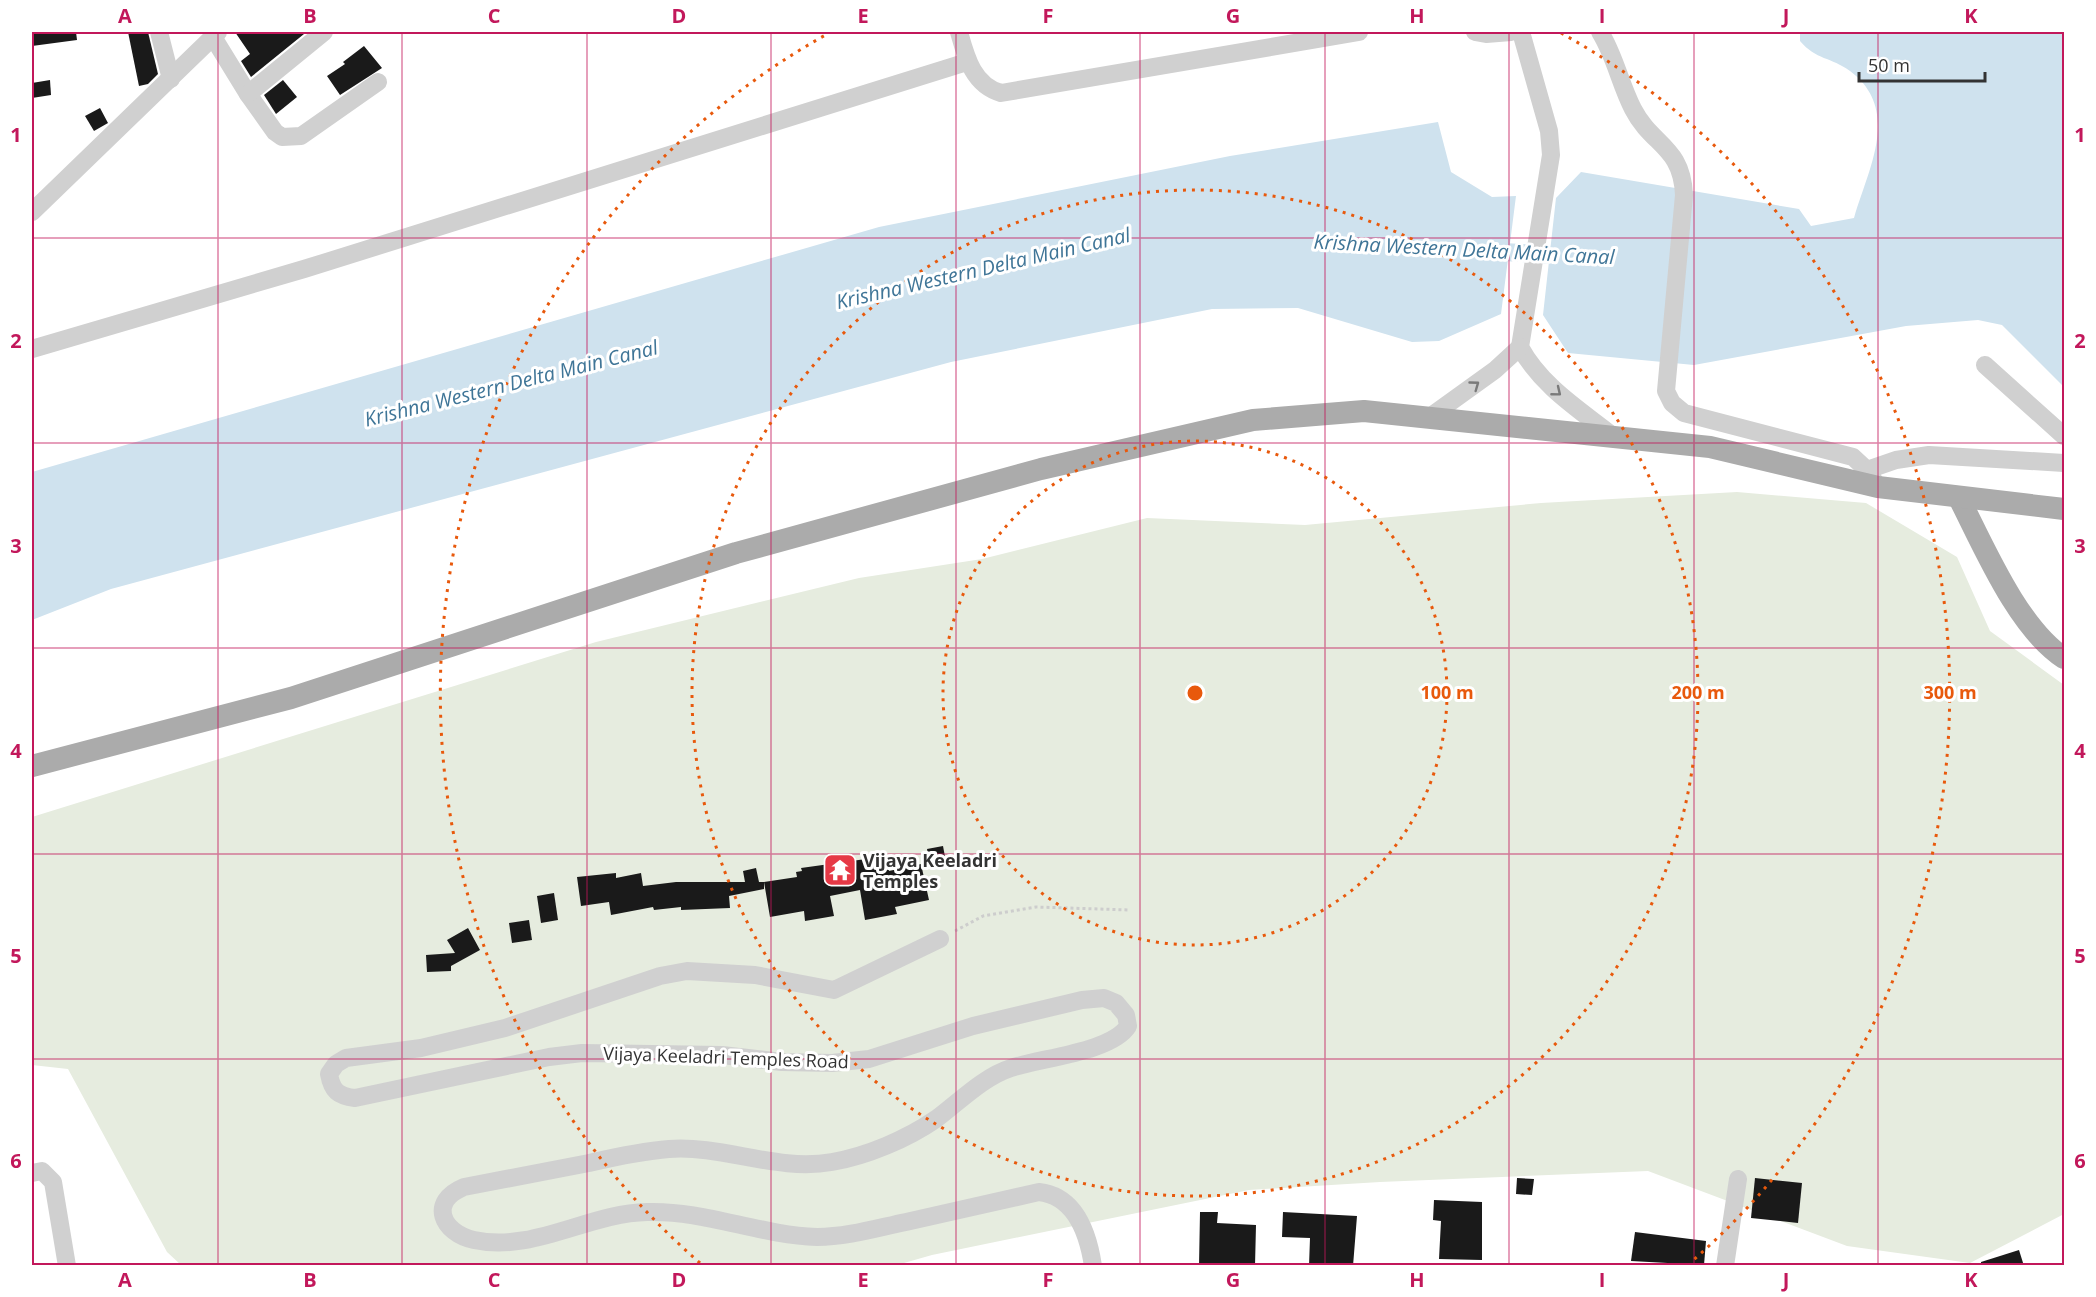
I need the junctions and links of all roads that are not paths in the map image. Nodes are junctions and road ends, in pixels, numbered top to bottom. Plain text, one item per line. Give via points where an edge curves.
1 (159, 32) edge
2 (324, 32) edge
3 (959, 32) edge
4 (1359, 32) edge
5 (1475, 32) edge
6 (1511, 32) edge
7 (1521, 32) edge
8 (1600, 32) edge
9 (215, 34) edge
10 (968, 62) junction
11 (171, 79) junction
12 (378, 82) dead end
13 (248, 94) junction
14 (32, 212) edge
15 (1521, 340) junction
16 (32, 349) edge
17 (1985, 365) dead end
18 (1427, 419) junction
19 (2064, 436) edge
20 (1614, 437) junction
21 (2064, 463) edge
22 (1873, 479) junction
23 (1959, 498) junction
24 (2064, 509) edge
25 (2064, 658) edge
26 (32, 766) edge
27 (940, 939) road end
28 (32, 1173) edge
29 (1738, 1179) dead end
30 (67, 1266) edge
31 (1093, 1266) edge
32 (1725, 1266) edge

1 - 11 street
2 - 13 street
3 - 10 street
4 - 10 street via 1001,93 982,83
5 - 6 street
7 - 15 street via 1549,131 1551,155
8 - 22 street via 1631,104 1675,158 1683,176 1666,391 1672,403 1684,413 1853,457
9 - 11 street
9 - 13 street
10 - 16 street via 304,269
11 - 14 street
12 - 13 street via 301,136 292,138 275,132
18 -> 15 street via 1495,370
15 -> 20 street via 1530,365 1544,382
17 - 19 street
18 - 20 main road
18 - 26 main road via 1364,411 1253,420 1041,469 736,553 291,698
20 - 22 main road via 1710,447
21 - 22 street via 1929,455 1896,460
22 - 23 main road
23 - 24 main road
23 - 25 main road via 2030,627
27 - 31 street, Vijaya Keeladri Temples Road via 834,990 721,971 660,976 505,1028 421,1048 346,1059 329,1074 331,1088 341,1096 355,1098 582,1053 722,1055 783,1062 869,1059 973,1026 1104,998 1116,1003 1126,1015 1128,1026 1123,1035 1009,1068 934,1120 876,1150 832,1162 803,1164 697,1149 634,1154 464,1187 444,1201 442,1215 462,1238 480,1242 516,1242 645,1211 690,1213 785,1233 839,1237 1039,1192 1052,1194 1070,1205 1090,1248
28 - 30 street via 42,1170 53,1182
29 - 32 street

